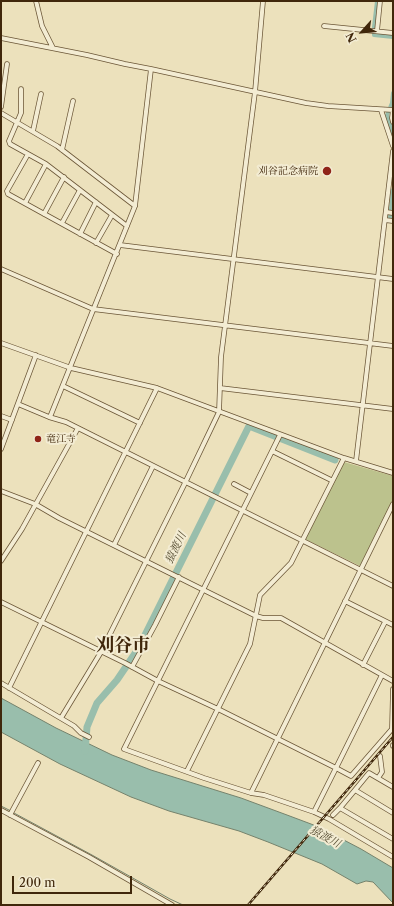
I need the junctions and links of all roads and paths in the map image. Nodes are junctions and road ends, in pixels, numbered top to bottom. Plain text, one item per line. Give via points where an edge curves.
1 (36, 1) edge
2 (263, 1) edge
3 (380, 1) edge
4 (324, 26) dead end
5 (377, 31) junction
6 (393, 33) edge
7 (1, 38) edge
8 (53, 48) junction
9 (7, 64) dead end
10 (151, 69) junction
11 (3, 74) edge
12 (21, 89) dead end
13 (255, 92) junction
14 (41, 94) dead end
15 (73, 101) dead end
16 (1, 107) edge
17 (381, 110) junction
18 (393, 110) edge
19 (1, 113) edge
20 (17, 122) junction
21 (393, 122) edge
22 (33, 131) junction
23 (393, 146) edge
24 (62, 150) junction
25 (393, 151) edge
26 (28, 154) junction
27 (46, 164) junction
28 (391, 173) edge
29 (64, 178) junction
30 (80, 190) junction
31 (96, 202) junction
32 (25, 203) junction
33 (135, 206) junction
34 (386, 212) dead end
35 (393, 213) edge
36 (44, 214) junction
37 (112, 215) junction
38 (385, 220) junction
39 (393, 221) edge
40 (62, 224) junction
41 (127, 226) junction
42 (80, 234) junction
43 (96, 243) junction
44 (120, 245) junction
45 (117, 254) junction
46 (233, 259) junction
47 (1, 270) edge
48 (379, 277) junction
49 (393, 279) edge
50 (94, 309) junction
51 (226, 325) junction
52 (1, 343) edge
53 (370, 343) junction
54 (393, 346) edge
55 (36, 355) junction
56 (71, 368) junction
57 (64, 386) junction
58 (157, 388) junction
59 (220, 388) junction
60 (18, 404) junction
61 (363, 406) junction
62 (393, 409) edge
63 (219, 412) junction
64 (1, 416) edge
65 (50, 417) junction
66 (12, 420) junction
67 (140, 423) junction
68 (78, 428) junction
69 (279, 437) junction
70 (1, 448) edge
71 (272, 451) junction
72 (125, 453) junction
73 (344, 458) junction
74 (356, 461) junction
75 (153, 466) junction
76 (393, 472) edge
77 (331, 480) junction
78 (185, 483) junction
79 (234, 484) dead end
80 (1, 491) edge
81 (251, 493) junction
82 (35, 504) junction
83 (393, 504) edge
84 (243, 510) junction
85 (87, 532) junction
86 (302, 540) junction
87 (114, 545) junction
88 (146, 561) junction
89 (1, 562) edge
90 (361, 569) junction
91 (179, 577) junction
92 (393, 586) edge
93 (204, 590) junction
94 (345, 601) junction
95 (1, 602) edge
96 (256, 616) junction
97 (42, 622) junction
98 (385, 622) junction
99 (393, 625) edge
100 (324, 643) junction
101 (101, 652) junction
102 (364, 665) junction
103 (132, 667) junction
104 (382, 675) junction
105 (158, 681) junction
106 (393, 681) edge
107 (1, 684) edge
108 (9, 688) junction
109 (393, 689) edge
110 (218, 709) junction
111 (62, 718) junction
112 (89, 737) dead end
113 (276, 739) junction
114 (380, 756) dead end
115 (38, 763) dead end
116 (336, 768) junction
117 (187, 772) junction
118 (378, 778) junction
119 (393, 787) edge
120 (355, 790) junction
121 (250, 793) junction
122 (340, 808) junction
123 (1, 810) edge
124 (314, 812) junction
125 (393, 813) edge
126 (10, 815) junction
127 (333, 815) dead end
128 (393, 839) edge
129 (393, 857) edge
130 (172, 905) edge

1 - 8 street via 42,26
2 - 13 street
3 - 5 street
4 - 5 street
5 - 6 street
7 - 8 street
8 - 10 street
9 - 11 street
10 - 13 street
10 - 33 street
11 - 16 street
12 - 20 street
13 - 17 street via 306,103
13 - 46 street
14 - 22 street
15 - 24 street
17 - 18 street
17 - 23 street
18 - 21 street
19 - 20 street
20 - 22 street
20 - 26 street via 9,140 10,144
22 - 24 street
24 - 33 street
25 - 28 street
26 - 27 street
26 - 32 street via 7,191
27 - 29 street
27 - 32 street
28 - 38 street
29 - 30 street
29 - 36 street
30 - 31 street
30 - 40 street
31 - 37 street
31 - 42 street
32 - 36 street
33 - 41 street
34 - 35 street
36 - 40 street
37 - 41 street
37 - 43 street
38 - 39 street
38 - 48 street
40 - 42 street
41 - 44 street
42 - 43 street
43 - 45 street
44 - 45 street
44 - 46 street
45 - 50 street
46 - 48 street
46 - 51 street
47 - 50 street
48 - 49 street
48 - 53 street
50 - 51 street
50 - 56 street
51 - 53 street
51 - 59 street
52 - 55 street
53 - 54 street
53 - 61 street
55 - 56 street
55 - 60 street
56 - 57 street
56 - 58 street
57 - 65 street
57 - 67 street
58 - 63 street
58 - 67 street
59 - 61 street
59 - 63 street
60 - 65 street
60 - 66 street
61 - 62 street
61 - 74 street
63 - 69 street
63 - 78 street
64 - 66 street
65 - 68 street
66 - 70 street
67 - 72 street
68 - 72 street
68 - 82 street
69 - 71 street
69 - 73 street
71 - 77 street
71 - 81 street
72 - 75 street
72 - 85 street
73 - 74 street
73 - 77 street
74 - 76 street
75 - 78 street
75 - 87 street
77 - 86 street
78 - 84 street
78 - 88 street
79 - 81 street
80 - 82 street
81 - 84 street
82 - 85 street
82 - 89 street
83 - 90 street
84 - 86 street
84 - 93 street
85 - 87 street
85 - 97 street
86 - 90 street
86 - 96 street via 291,563 260,595
87 - 88 street
88 - 91 street
88 - 101 street
90 - 92 street
90 - 94 street
91 - 93 street
91 - 103 street
93 - 96 street
93 - 105 street
94 - 98 street
94 - 100 street
95 - 97 street
96 - 100 street via 281,618
96 - 110 street via 250,644
97 - 101 street
97 - 108 street
98 - 99 street
98 - 102 street
100 - 102 street
100 - 113 street
101 - 103 street
101 - 111 street
102 - 104 street
103 - 105 street
104 - 106 street
104 - 116 street
105 - 110 street
105 - 117 street via 124,749
107 - 108 street
108 - 111 street
109 - 116 street via 392,729 351,776
110 - 113 street
110 - 117 street
111 - 112 street
113 - 116 street
113 - 121 street
114 - 118 street via 382,772
115 - 126 street
116 - 124 street
117 - 121 street
118 - 119 street
118 - 120 street via 369,773
120 - 122 street
120 - 125 street
121 - 124 street via 264,795
122 - 127 street
122 - 128 street
123 - 126 street
124 - 129 street via 329,818
126 - 130 street

